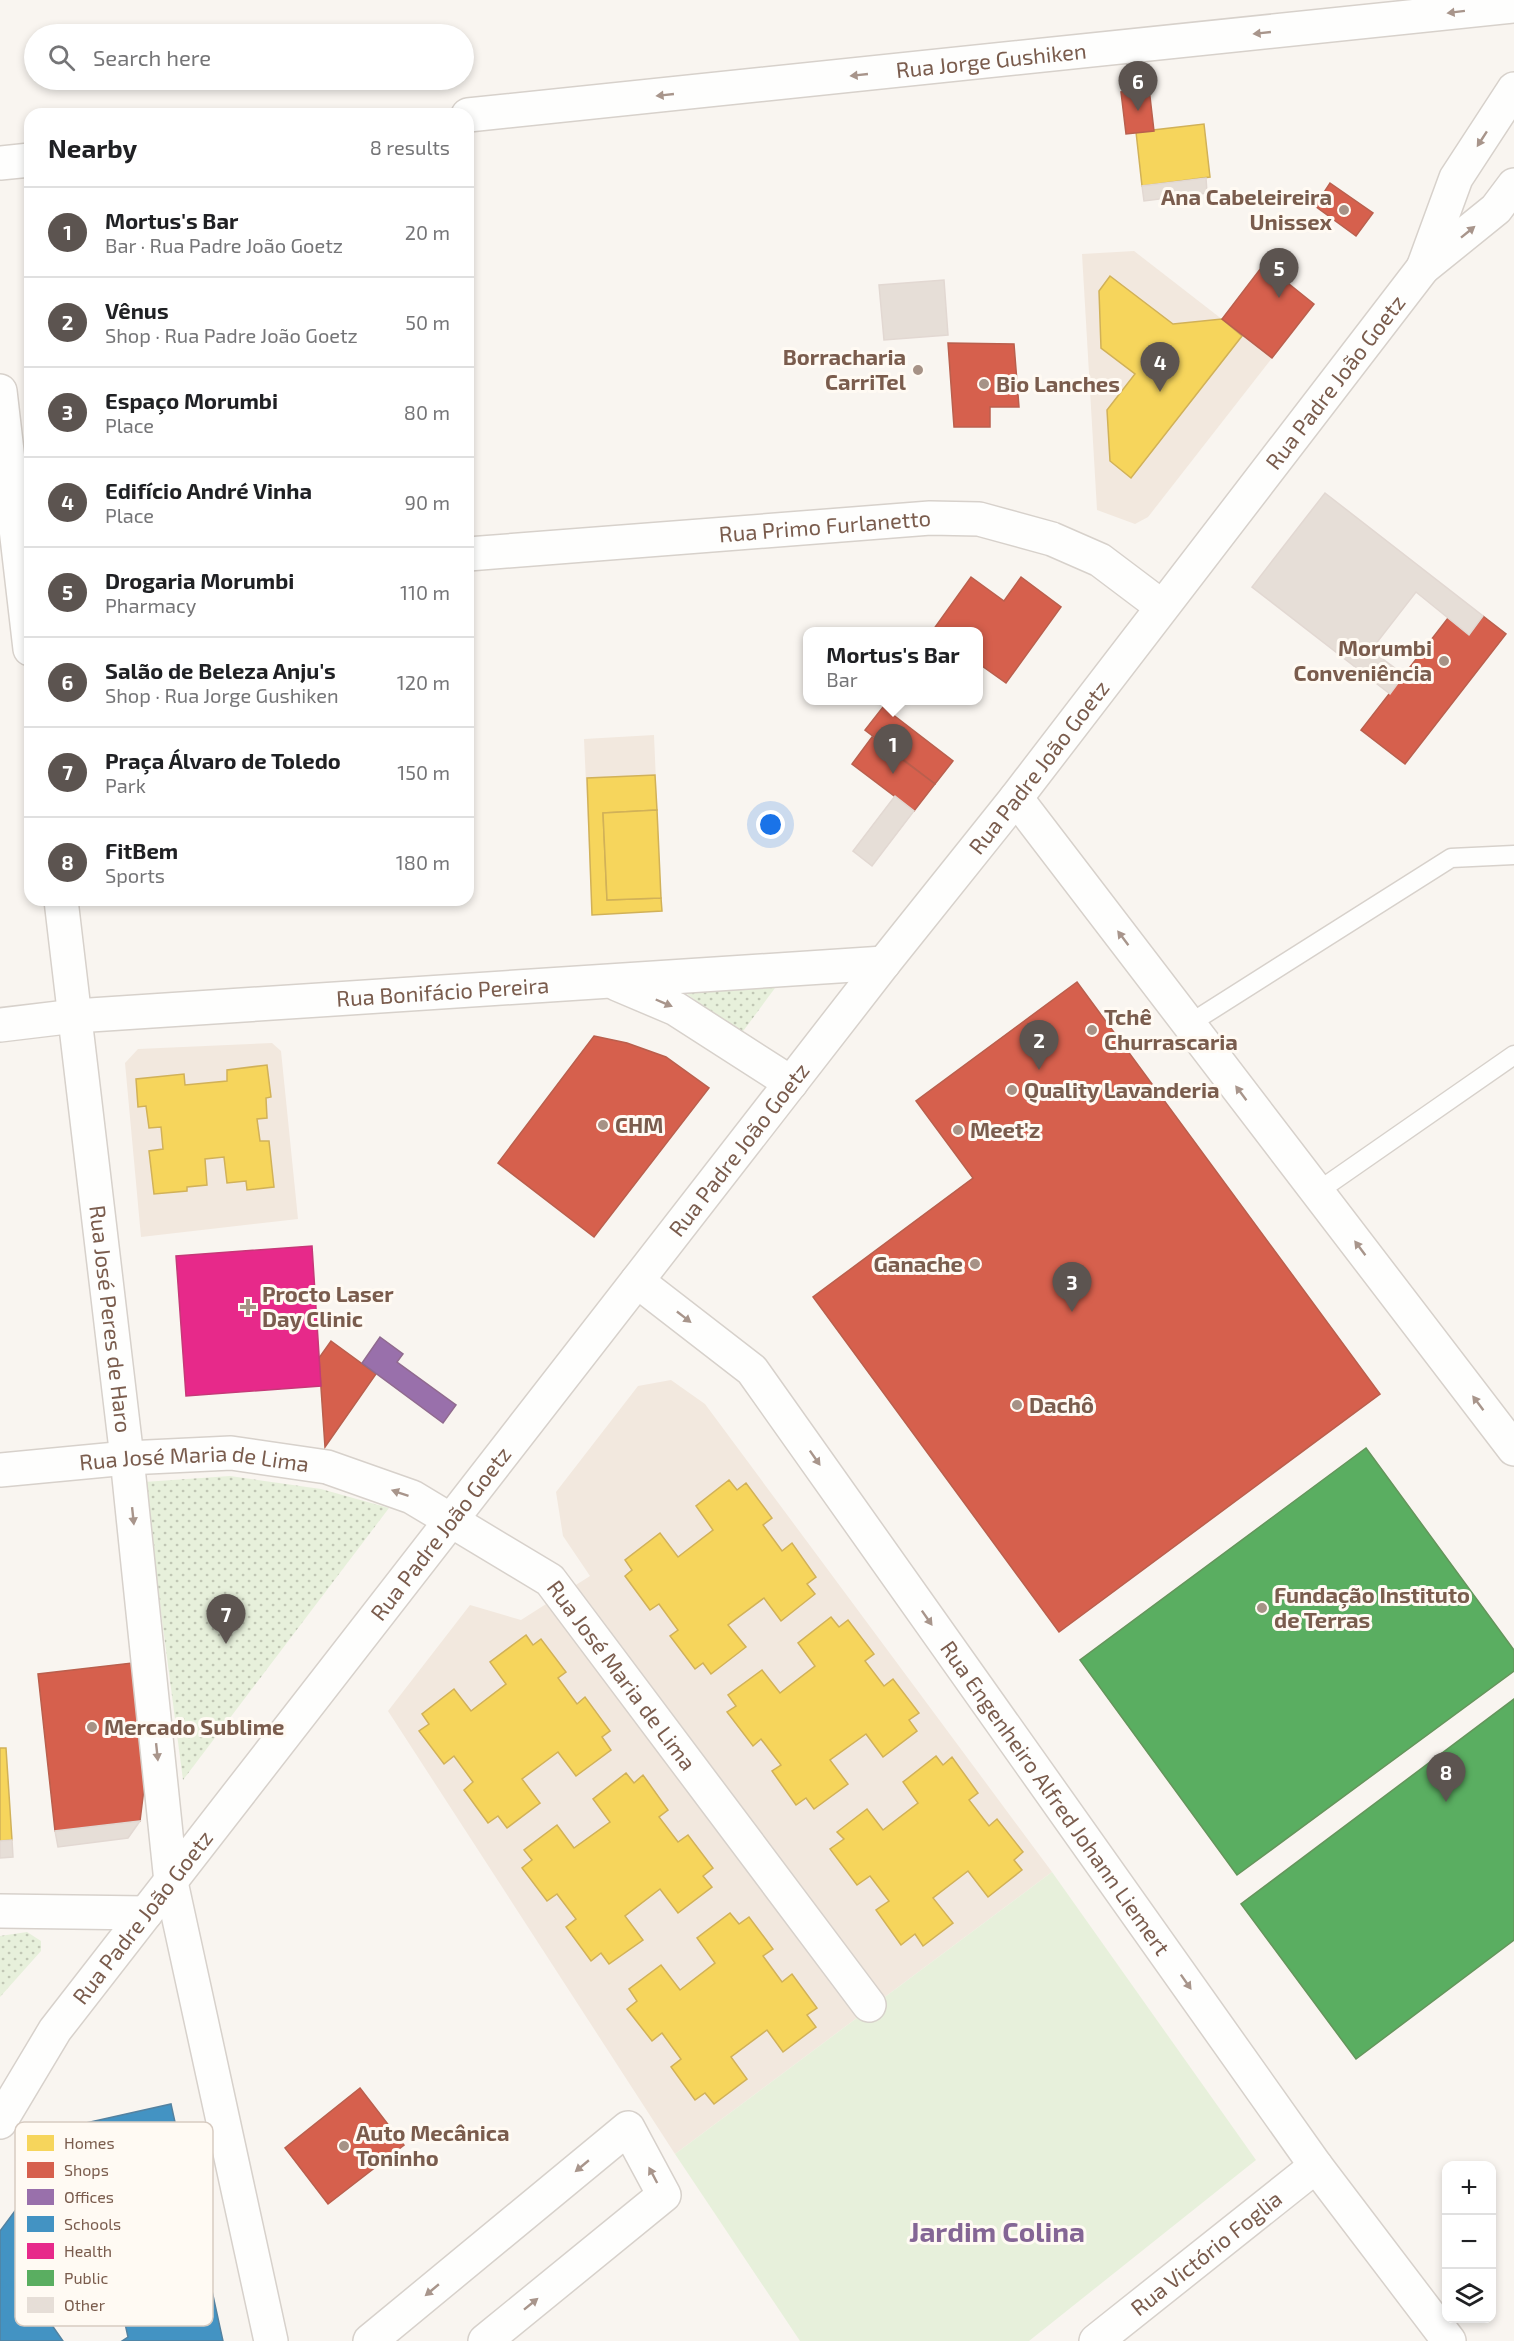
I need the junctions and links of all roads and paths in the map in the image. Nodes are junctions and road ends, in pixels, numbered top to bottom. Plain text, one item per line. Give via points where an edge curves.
1 (1514, 6) edge
2 (1514, 89) edge
3 (474, 114) edge
4 (24, 161) edge
5 (0, 163) edge
6 (1514, 185) edge
7 (1423, 268) junction
8 (0, 391) edge
9 (474, 554) edge
10 (17, 589) edge
11 (1161, 606) junction
12 (24, 621) edge
13 (1016, 798) junction
14 (1514, 855) edge
15 (62, 906) edge
16 (884, 963) junction
17 (610, 981) junction
18 (75, 1016) junction
19 (1188, 1024) junction
20 (0, 1025) edge
21 (1514, 1055) edge
22 (791, 1083) junction
23 (1317, 1192) junction
24 (637, 1281) junction
25 (1514, 1449) edge
26 (127, 1458) junction
27 (0, 1470) edge
28 (451, 1520) junction
29 (171, 1882) junction
30 (0, 1911) edge
31 (146, 1913) junction
32 (869, 2005) dead end
33 (56, 2030) junction
34 (0, 2084) edge
35 (0, 2122) edge
36 (1316, 2166) junction
37 (271, 2341) edge
38 (370, 2341) edge
39 (485, 2341) edge
40 (1096, 2341) edge
41 (1449, 2341) edge

1 -> 3 street, Rua Jorge Gushiken
2 -> 7 street, Rua Padre João Goetz via 1456,178
4 - 5 street
7 -> 6 street, Rua Padre João Goetz via 1496,209
7 - 11 street, Rua Padre João Goetz
8 - 10 street
9 - 11 street, Rua Primo Furlanetto via 930,518 979,519 1052,539 1100,560
10 - 12 street
11 - 13 street, Rua Padre João Goetz
13 - 16 street, Rua Padre João Goetz
19 -> 13 street
14 - 19 lane via 1451,858
15 - 18 street, Rua José Peres de Haro
16 - 17 street, Rua Bonifácio Pereira
16 - 22 street, Rua Padre João Goetz
17 - 18 street, Rua Bonifácio Pereira
17 -> 22 street via 676,1009
18 - 20 street, Rua Bonifácio Pereira
18 - 26 street, Rua José Peres de Haro
23 -> 19 street
21 - 23 lane
22 - 24 street, Rua Padre João Goetz
25 -> 23 street
24 - 28 street, Rua Padre João Goetz
24 -> 36 street, Rua Engenheiro Alfred Johann Liemert via 752,1370
26 - 27 street, Rua José Maria de Lima
28 -> 26 street, Rua José Maria de Lima via 412,1497 327,1467 231,1453
26 -> 29 street, Rua José Peres de Haro
28 - 29 street, Rua Padre João Goetz
28 - 32 street, Rua José Maria de Lima via 550,1580
29 - 31 street, Rua Padre João Goetz
29 - 37 street, Rua José Peres de Haro
30 - 31 street
31 - 33 street, Rua Padre João Goetz
33 - 34 street, Rua Padre João Goetz
33 - 35 street, Rua Padre João Goetz
36 - 40 street, Rua Victório Foglia
36 - 41 street, Rua Engenheiro Alfred Johann Liemert
39 -> 38 street via 664,2195 628,2128

